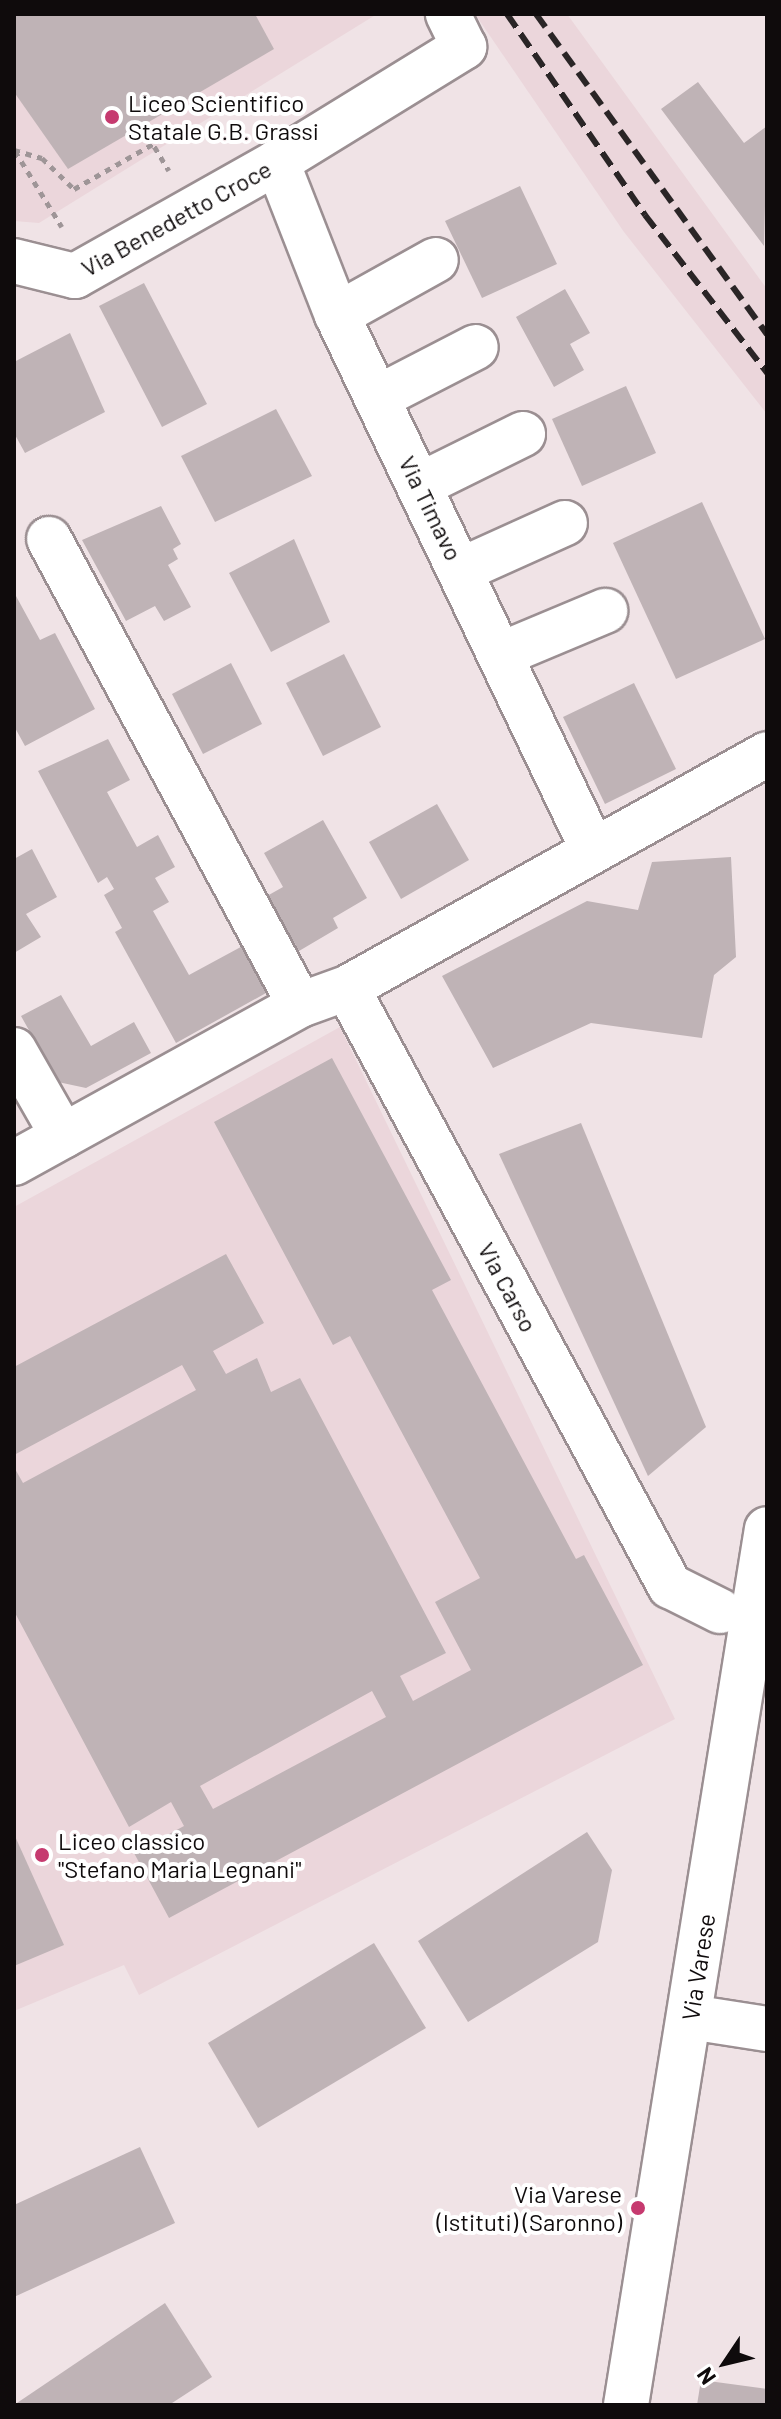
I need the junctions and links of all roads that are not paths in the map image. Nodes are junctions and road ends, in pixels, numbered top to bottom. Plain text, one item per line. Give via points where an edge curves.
1 (448, 14) edge
2 (277, 162) junction
3 (436, 260) dead end
4 (14, 261) edge
5 (337, 315) junction
6 (476, 347) dead end
7 (377, 398) junction
8 (523, 434) dead end
9 (420, 485) junction
10 (565, 523) dead end
11 (49, 539) dead end
12 (461, 570) junction
13 (605, 611) dead end
14 (502, 654) junction
15 (767, 754) edge
16 (593, 850) junction
17 (347, 988) junction
18 (300, 1005) junction
19 (14, 1050) edge
20 (63, 1136) junction
21 (14, 1163) edge
22 (767, 1529) edge
23 (720, 1611) dead end
24 (690, 2017) junction
25 (767, 2029) edge
26 (626, 2405) edge

1 - 2 street, Via Benedetto Croce via 464,47
2 - 4 street, Via Benedetto Croce via 75,276
2 - 5 street, Via Timavo
3 - 5 street
5 - 7 street, Via Timavo
6 - 7 street
7 - 9 street, Via Timavo
8 - 9 street
9 - 12 street, Via Timavo
10 - 12 street
11 - 18 street
12 - 14 street, Via Timavo
13 - 14 street
14 - 16 street, Via Timavo
15 - 16 street
16 - 17 street
17 - 18 street
17 - 23 street, Via Carso via 670,1586
18 - 20 street
19 - 20 street
20 - 21 street
22 - 24 street, Via Varese
24 - 25 street
24 - 26 street, Via Varese

